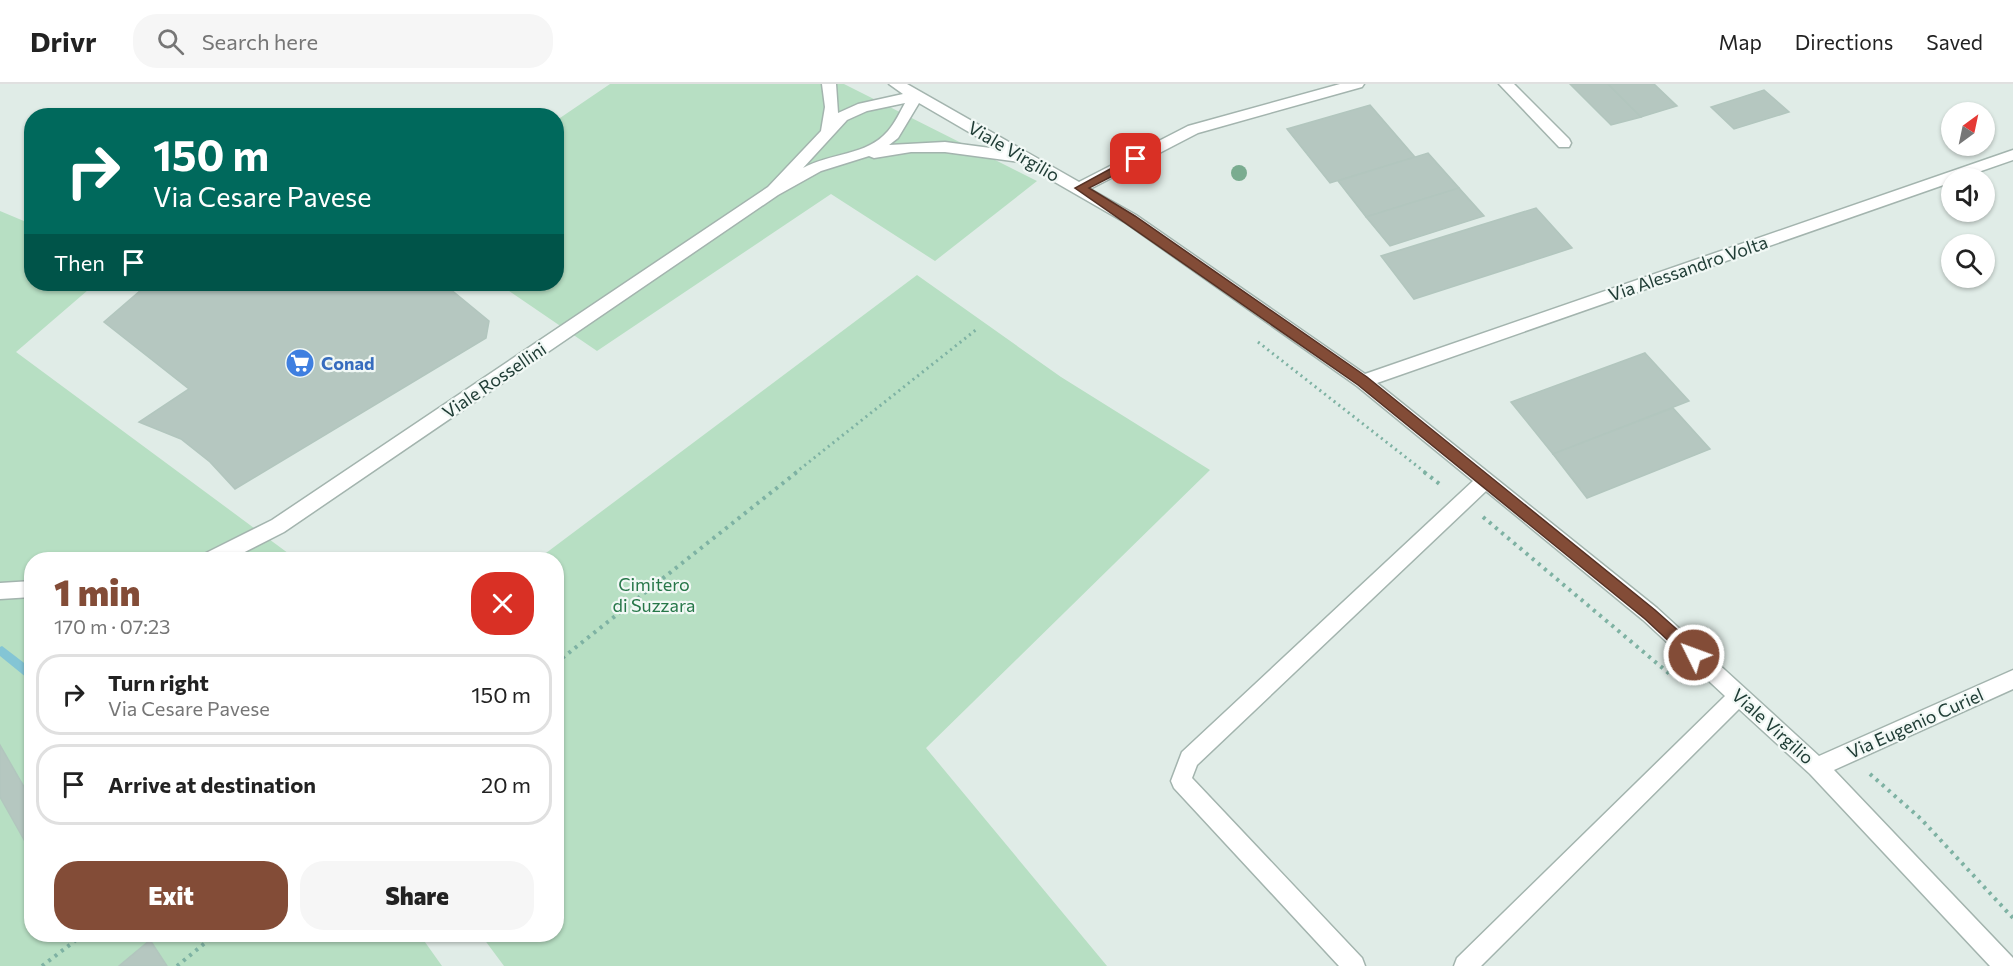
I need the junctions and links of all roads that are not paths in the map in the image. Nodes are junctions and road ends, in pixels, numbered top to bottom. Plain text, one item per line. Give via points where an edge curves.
1 (829, 84) edge
2 (896, 84) edge
3 (1357, 84) edge
4 (1506, 84) edge
5 (916, 96) junction
6 (828, 133) junction
7 (1564, 143) dead end
8 (2013, 155) edge
9 (851, 158) junction
10 (1035, 163) junction
11 (1080, 188) junction
12 (773, 191) junction
13 (1363, 381) junction
14 (1485, 481) junction
15 (226, 552) edge
16 (24, 590) edge
17 (0, 591) edge
18 (2013, 679) edge
19 (1739, 696) junction
20 (1817, 767) junction
21 (1354, 966) edge
22 (1465, 966) edge
23 (2005, 966) edge

1 - 6 street via 832,107
2 - 5 street, Viale Virgilio
3 - 11 street via 1193,129
4 - 7 street
5 - 6 street via 863,107 842,117
5 - 9 street via 893,135 880,146
5 - 10 street, Viale Virgilio
6 - 12 street
8 - 13 street, Via Alessandro Volta
9 - 10 street via 899,148 969,147
9 - 12 street via 816,167
10 - 11 street, Viale Virgilio
11 - 13 street, Viale Virgilio via 1131,219
12 - 15 street, Viale Rossellini via 278,526
13 - 14 street, Viale Virgilio
14 - 19 street, Viale Virgilio via 1650,614
14 - 21 street via 1189,759 1181,781
16 - 17 street
18 - 20 street, Via Eugenio Curiel
19 - 20 street, Viale Virgilio
19 - 22 street
20 - 23 street, Viale Virgilio

